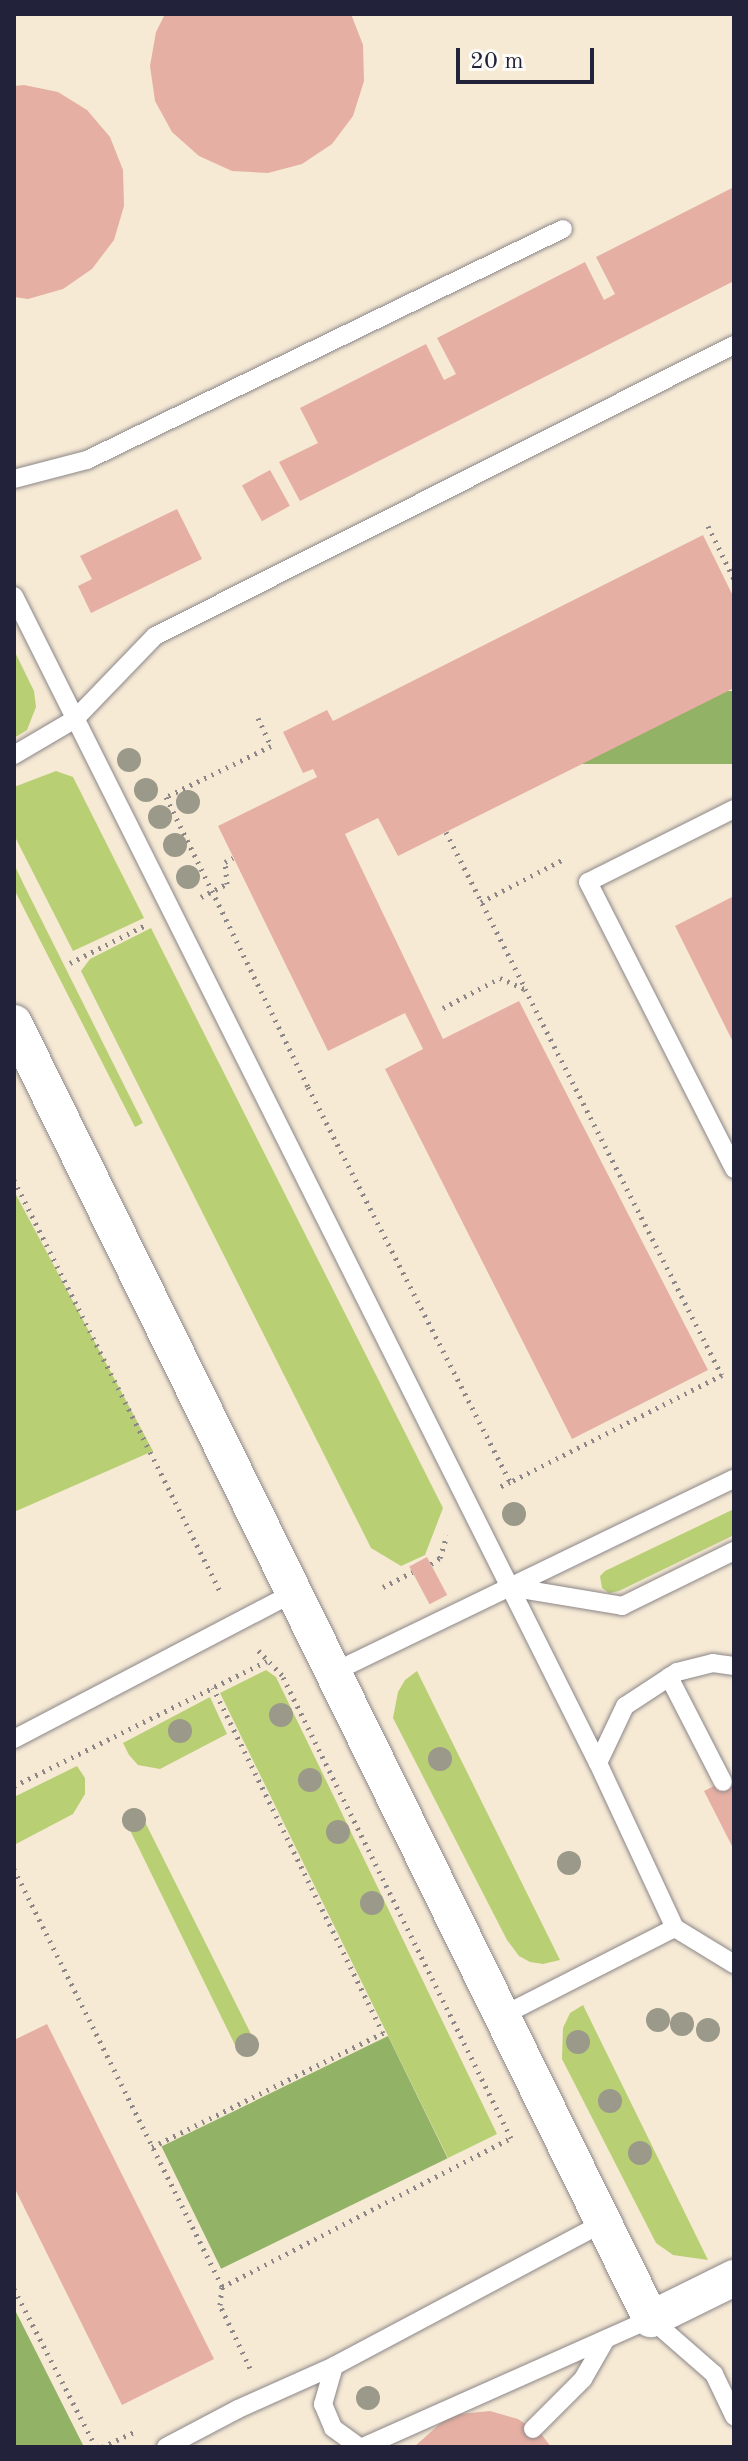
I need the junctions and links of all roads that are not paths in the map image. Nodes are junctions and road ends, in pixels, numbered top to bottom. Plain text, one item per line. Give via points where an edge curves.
1 (563, 229) dead end
2 (734, 345) edge
3 (14, 479) edge
4 (14, 596) edge
5 (75, 719) junction
6 (14, 755) edge
7 (734, 809) edge
8 (14, 1023) edge
9 (734, 1169) edge
10 (734, 1479) edge
11 (734, 1551) edge
12 (509, 1587) junction
13 (295, 1592) junction
14 (734, 1666) edge
15 (334, 1672) junction
16 (669, 1677) junction
17 (14, 1739) edge
18 (598, 1763) junction
19 (723, 1782) dead end
20 (675, 1928) junction
21 (734, 1964) edge
22 (502, 2016) junction
23 (605, 2222) junction
24 (734, 2278) edge
25 (651, 2319) junction
26 (606, 2339) junction
27 (334, 2366) junction
28 (734, 2416) edge
29 (533, 2429) dead end
30 (166, 2447) edge
31 (361, 2447) edge

1 - 3 lane via 87,460
2 - 5 lane via 155,636
4 - 5 lane
5 - 6 lane
5 - 12 lane
7 - 9 lane via 588,882
8 - 13 street
10 - 12 lane
11 - 12 lane via 622,1606
12 - 15 lane
12 - 18 lane
13 - 15 street
13 - 17 lane
14 - 16 lane via 713,1663
15 - 22 street
16 - 18 lane via 625,1706
16 - 19 lane
18 - 20 lane
20 - 21 lane
20 - 22 lane
22 - 23 street
23 - 25 street
23 - 27 lane
24 - 25 street
25 - 26 lane
25 - 28 lane via 714,2374
26 - 29 lane via 583,2379
26 - 31 lane
27 - 30 lane
27 - 31 lane via 323,2404 333,2428

